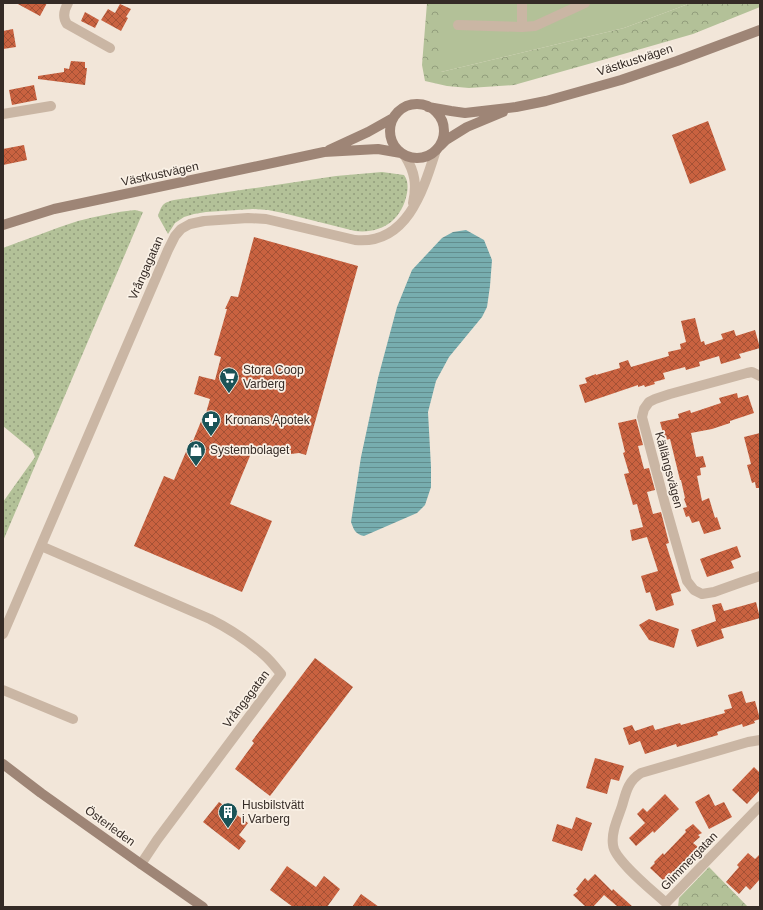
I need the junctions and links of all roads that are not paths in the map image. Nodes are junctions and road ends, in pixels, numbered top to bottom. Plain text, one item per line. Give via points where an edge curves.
1 (68, 3) edge
2 (522, 3) edge
3 (585, 3) edge
4 (458, 25) dead end
5 (522, 27) junction
6 (760, 30) edge
7 (110, 48) dead end
8 (51, 106) dead end
9 (428, 107) junction
10 (516, 107) junction
11 (3, 114) edge
12 (393, 118) junction
13 (437, 149) junction
14 (324, 152) junction
15 (403, 154) junction
16 (412, 209) junction
17 (3, 225) edge
18 (760, 376) edge
19 (40, 546) junction
20 (760, 576) edge
21 (3, 634) edge
22 (3, 690) edge
23 (73, 719) dead end
24 (760, 740) edge
25 (3, 764) edge
26 (760, 806) edge
27 (141, 864) junction
28 (203, 907) edge

1 - 7 street via 64,15 67,24
2 - 5 street
3 - 5 street via 535,26
4 - 5 street
6 - 10 street, Västkustvägen via 621,80
8 - 11 street
9 - 10 street, Västkustvägen via 465,113
9 - 12 street, Västkustvägen via 419,104 409,105
9 - 13 street via 440,117 444,130
10 - 13 street, Västkustvägen via 466,126
12 - 14 street, Västkustvägen
12 - 15 street via 390,137 394,146
13 - 15 street, Västkustvägen via 420,158
13 - 16 street, Vrångagatan via 424,187
14 - 15 street, Västkustvägen via 378,149
14 - 17 street, Västkustvägen via 54,209
15 - 16 street via 410,163 415,179
16 - 19 street, Vrångagatan via 406,219 392,232 362,241 266,219 204,221 181,229 168,250
18 - 20 street, Källängsvägen via 752,372 747,373 655,399 649,402 642,417 687,581 694,590 702,594
19 - 21 street, Vrångagatan
19 - 27 street, Vrångagatan via 224,626 246,640 281,674
22 - 23 street
24 - 26 street, Glimmergatan via 635,777 626,792 612,838 613,846 616,855 624,864 666,903
25 - 27 street, Österleden
27 - 28 street, Österleden

